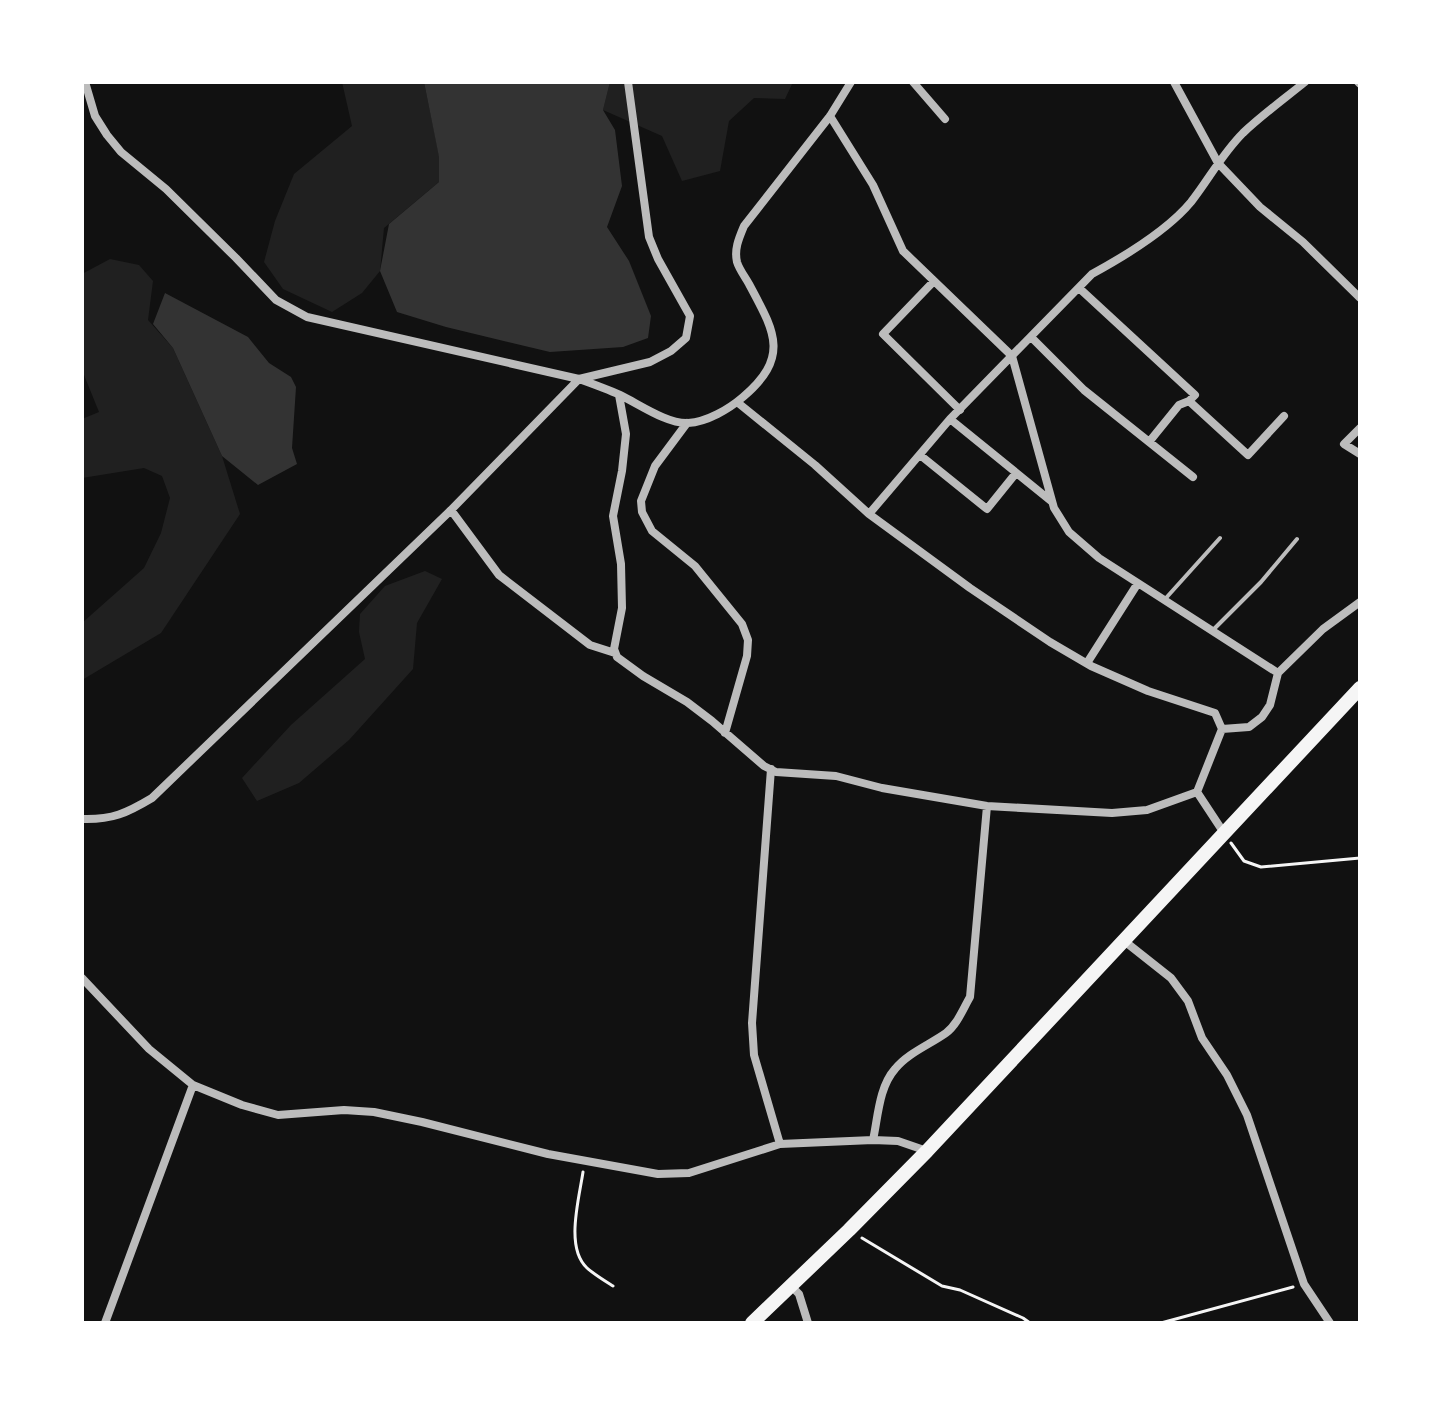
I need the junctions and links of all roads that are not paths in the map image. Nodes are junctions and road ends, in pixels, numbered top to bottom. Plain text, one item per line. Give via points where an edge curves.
1 (85, 82) edge
2 (628, 82) edge
3 (851, 82) edge
4 (913, 82) edge
5 (1174, 82) edge
6 (1305, 82) edge
7 (830, 116) junction
8 (945, 119) dead end
9 (1218, 163) junction
10 (934, 281) junction
11 (1079, 288) junction
12 (1360, 298) edge
13 (1031, 337) junction
14 (1012, 356) junction
15 (579, 379) junction
16 (619, 395) junction
17 (1189, 401) junction
18 (737, 402) junction
19 (960, 410) junction
20 (1284, 416) dead end
21 (950, 419) junction
22 (687, 423) junction
23 (1360, 428) edge
24 (1149, 442) junction
25 (1360, 454) edge
26 (920, 455) junction
27 (1016, 473) junction
28 (1193, 477) dead end
29 (1052, 501) junction
30 (451, 510) junction
31 (869, 514) junction
32 (1220, 538) dead end
33 (1297, 539) dead end
34 (1138, 583) junction
35 (1164, 600) junction
36 (1360, 602) edge
37 (1212, 631) junction
38 (615, 653) junction
39 (1087, 663) junction
40 (1278, 673) junction
41 (1360, 688) edge
42 (1222, 729) junction
43 (725, 733) junction
44 (771, 769) junction
45 (1197, 792) junction
46 (987, 806) junction
47 (82, 819) edge
48 (1224, 833) junction
49 (1123, 940) junction
50 (82, 978) edge
51 (193, 1085) junction
52 (873, 1140) junction
53 (780, 1144) junction
54 (927, 1151) junction
55 (791, 1286) junction
56 (105, 1323) edge
57 (752, 1323) edge
58 (808, 1323) edge
59 (1330, 1323) edge

1 - 15 street via 95,116 121,152 166,189 276,300 307,317
2 - 15 street via 649,237 690,316 686,338 671,351 650,362
3 - 7 street
4 - 8 street
5 - 9 street
6 - 9 street via 1242,134
7 - 10 street via 873,185 903,251
7 - 18 street via 744,226 736,244 737,262 771,326 774,346 760,383
9 - 11 street via 1190,204 1164,228
9 - 12 street
10 - 14 street
10 - 19 street via 883,334
11 - 13 street
11 - 17 street via 1195,395
13 - 14 street
13 - 24 street via 1084,390
14 - 19 street
14 - 29 street
15 - 16 street
15 - 30 street
16 - 22 street
16 - 38 street via 626,434 613,516 622,608
17 - 20 street via 1248,455
17 - 24 street via 1179,405
18 - 22 street
18 - 31 street
19 - 21 street
21 - 26 street
21 - 27 street
22 - 43 street via 655,466 642,512 652,531 695,566 742,624 747,656
23 - 25 street via 1344,444
24 - 28 street
26 - 27 street via 987,509
26 - 31 street
27 - 29 street
29 - 34 street via 1069,532
30 - 38 street via 499,575 590,645
30 - 47 street via 152,798 129,811
31 - 39 street via 970,588
32 - 35 lane
33 - 37 lane
34 - 35 street
34 - 39 street
35 - 37 street
36 - 40 street
37 - 40 street
38 - 43 street
39 - 42 street via 1215,713
40 - 42 street via 1262,717 1249,727
41 - 48 highway
42 - 45 street
43 - 44 street
44 - 46 street via 836,776
44 - 53 street via 752,1023 754,1055
45 - 46 street via 1147,810 1112,813
45 - 48 street
46 - 52 street via 970,997 948,1031 894,1069 882,1094
48 - 49 highway
49 - 54 highway
49 - 59 street via 1171,978 1188,1001 1202,1038 1247,1115 1304,1284
50 - 51 street via 149,1049
51 - 53 street via 278,1115 374,1112 658,1174 689,1173
51 - 56 street
52 - 53 street
52 - 54 street via 898,1141
54 - 55 highway
55 - 57 highway
55 - 58 street

